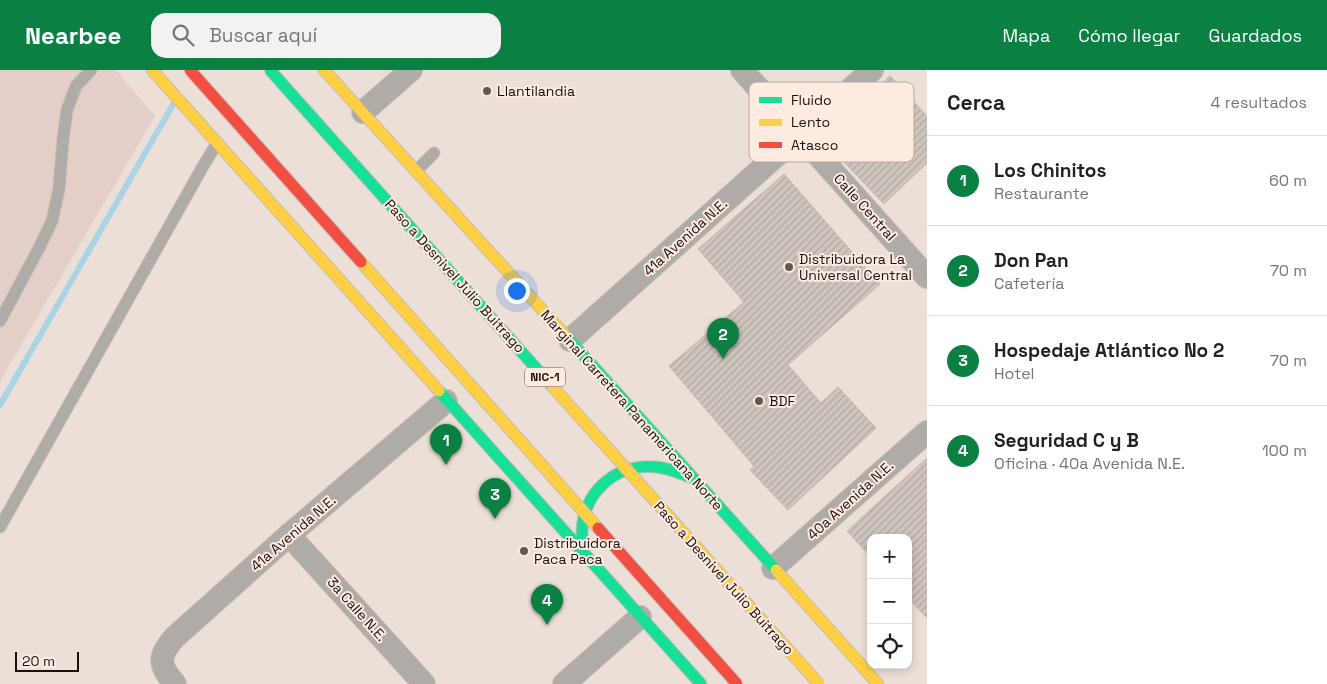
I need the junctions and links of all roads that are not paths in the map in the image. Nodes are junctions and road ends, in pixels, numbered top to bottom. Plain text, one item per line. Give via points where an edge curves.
1 (91, 70) edge
2 (152, 70) edge
3 (190, 70) edge
4 (270, 70) edge
5 (324, 70) edge
6 (411, 70) edge
7 (742, 70) edge
8 (872, 70) edge
9 (753, 82) edge
10 (859, 82) edge
11 (363, 112) junction
12 (217, 143) junction
13 (434, 152) dead end
14 (770, 162) edge
15 (824, 162) edge
16 (416, 171) junction
17 (927, 278) edge
18 (0, 320) edge
19 (570, 340) junction
20 (446, 400) junction
21 (927, 432) edge
22 (693, 478) junction
23 (0, 527) edge
24 (289, 535) junction
25 (585, 555) junction
26 (773, 568) junction
27 (640, 617) junction
28 (172, 681) edge
29 (424, 684) edge
30 (564, 684) edge
31 (701, 684) edge
32 (737, 684) edge
33 (819, 684) edge
34 (878, 684) edge

1 - 18 lane via 76,86 67,110 59,189 52,221
2 - 12 main road
3 - 32 main road, bridge
4 - 33 main road, Paso a Desnivel Julio Buitrago / NIC-1, bridge
5 - 11 main road, Marginal Carretera Panamericana Norte
6 - 11 street
7 - 9 street, Calle Central
8 - 10 street, 41a Avenida N.E.
11 - 16 main road, Marginal Carretera Panamericana Norte
12 - 20 main road
12 - 23 lane
13 - 16 lane
14 - 19 street, 41a Avenida N.E.
15 - 17 street, Calle Central
16 - 19 main road, Marginal Carretera Panamericana Norte
19 - 22 main road, Marginal Carretera Panamericana Norte
20 - 24 street, 41a Avenida N.E.
20 - 25 main road
21 - 26 street, 40a Avenida N.E.
22 - 25 main road via 669,469 648,466 622,472 607,481 595,493 583,514 581,533
22 - 26 main road, Marginal Carretera Panamericana Norte
24 - 28 street, 41a Avenida N.E. via 170,644 163,654 162,664
24 - 29 street, 3a Calle N.E.
25 - 27 main road
26 - 34 main road, Marginal Carretera Panamericana Norte
27 - 30 street
27 - 31 main road

